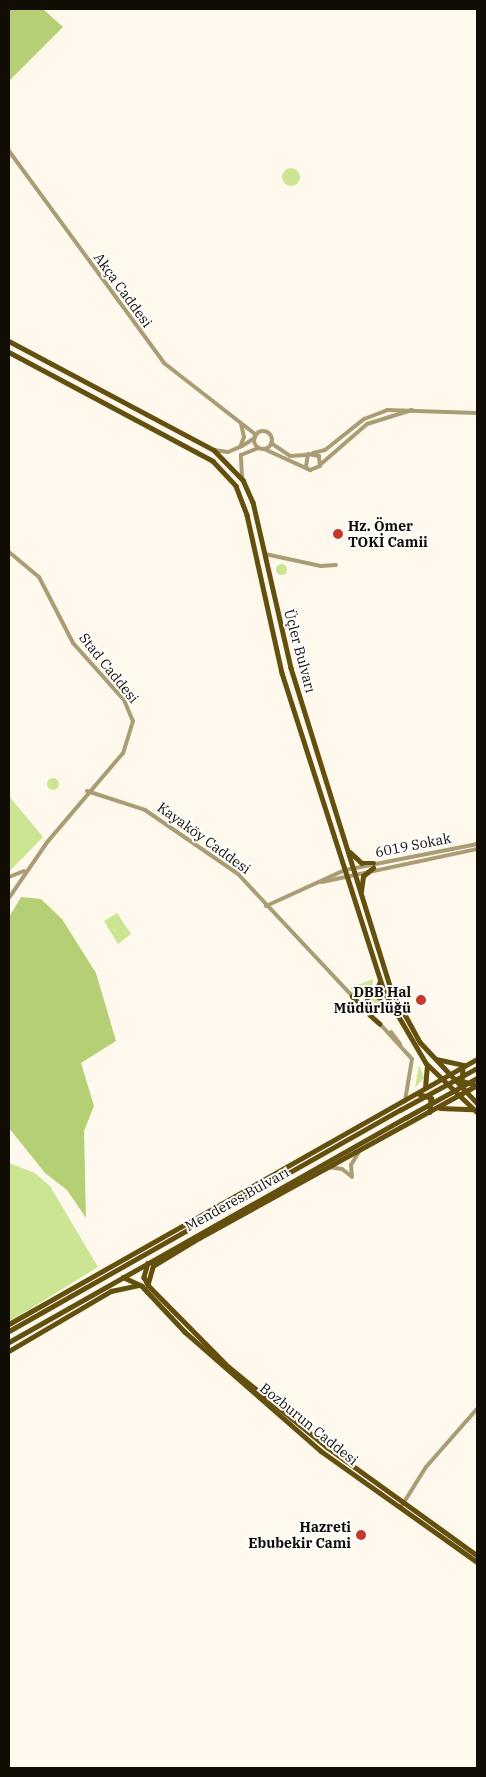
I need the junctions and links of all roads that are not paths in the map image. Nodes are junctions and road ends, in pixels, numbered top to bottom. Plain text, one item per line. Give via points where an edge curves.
1 (9, 151) edge
2 (9, 341) edge
3 (9, 352) edge
4 (417, 409) junction
5 (477, 413) edge
6 (240, 422) junction
7 (256, 437) junction
8 (271, 443) junction
9 (240, 447) junction
10 (262, 448) junction
11 (214, 450) junction
12 (313, 453) junction
13 (308, 454) junction
14 (321, 464) junction
15 (306, 467) junction
16 (242, 479) junction
17 (9, 552) edge
18 (265, 554) junction
19 (336, 565) dead end
20 (87, 791) junction
21 (346, 843) junction
22 (477, 844) edge
23 (477, 849) edge
24 (374, 866) junction
25 (26, 870) junction
26 (353, 870) junction
27 (346, 872) junction
28 (9, 877) edge
29 (9, 898) edge
30 (362, 900) junction
31 (266, 906) junction
32 (380, 978) junction
33 (352, 996) junction
34 (374, 996) junction
35 (368, 999) junction
36 (367, 1011) junction
37 (380, 1013) junction
38 (394, 1014) junction
39 (381, 1023) junction
40 (433, 1058) junction
41 (477, 1059) edge
42 (426, 1064) junction
43 (468, 1064) junction
44 (477, 1068) edge
45 (448, 1076) junction
46 (477, 1078) edge
47 (440, 1080) junction
48 (477, 1085) edge
49 (425, 1089) junction
50 (466, 1092) junction
51 (418, 1094) junction
52 (460, 1096) junction
53 (404, 1102) junction
54 (477, 1103) edge
55 (436, 1109) junction
56 (477, 1112) edge
57 (429, 1113) junction
58 (360, 1150) junction
59 (328, 1167) junction
60 (302, 1178) junction
61 (272, 1182) junction
62 (254, 1186) junction
63 (254, 1202) junction
64 (260, 1205) junction
65 (148, 1262) junction
66 (122, 1277) junction
67 (148, 1285) junction
68 (142, 1286) junction
69 (9, 1324) edge
70 (9, 1332) edge
71 (9, 1342) edge
72 (9, 1351) edge
73 (477, 1409) edge
74 (403, 1500) junction
75 (401, 1507) junction
76 (477, 1556) edge
77 (477, 1562) edge

1 - 6 street, Akça Caddesi via 164,363
2 - 11 main road, Üçler Bulvarı
3 - 27 main road, Üçler Bulvarı via 213,461 236,486 247,514 282,673
4 - 5 street, Akça Caddesi
4 - 12 street, Akça Caddesi via 371,416 325,450
4 - 14 street, Akça Caddesi via 367,424
6 - 7 street, Akça Caddesi
6 - 9 street via 244,434
7 - 8 street, Akça Caddesi via 268,433
7 - 9 street
7 - 10 street, Akça Caddesi
8 - 10 street
8 - 13 street, Akça Caddesi via 290,456
9 - 11 street via 228,452
10 - 15 street
10 - 16 street via 248,448 241,455
11 - 16 main road, Üçler Bulvarı
12 - 13 street, Akça Caddesi
12 - 14 street
13 - 15 street
14 - 15 street, Akça Caddesi via 313,470
16 - 18 main road, Üçler Bulvarı via 252,498
17 - 20 street, Stad Caddesi via 39,577 78,650 131,710 128,743
18 - 19 street via 321,566
18 - 21 main road, Üçler Bulvarı via 291,668
20 - 25 street, Stad Caddesi
20 - 31 street, Kayaköy Caddesi via 145,810 175,828 238,874
21 - 24 main road via 356,859
21 - 26 main road, Üçler Bulvarı
22 - 24 street, 6019 Sokak
23 - 24 street, 6019 Sokak
24 - 26 street, 6019 Sokak
24 - 30 main road via 363,876
25 - 28 street
25 - 29 street, Stad Caddesi
26 - 27 street, 6019 Sokak
26 - 30 main road, Üçler Bulvarı
27 - 31 street, 6019 Sokak
27 - 32 main road, Üçler Bulvarı
30 - 40 main road, Üçler Bulvarı via 398,1005
31 - 33 street, Kayaköy Caddesi
32 - 34 main road
32 - 38 main road, Üçler Bulvarı
33 - 35 main road
33 - 36 main road
34 - 35 main road
34 - 37 main road via 382,1001
35 - 36 main road
36 - 37 main road
36 - 39 main road
37 - 38 main road
37 - 39 main road
38 - 42 main road, Üçler Bulvarı
39 - 53 street via 412,1064
40 - 43 main road via 449,1065
40 - 45 main road, Üçler Bulvarı
41 - 43 main road
42 - 47 main road, Üçler Bulvarı
42 - 49 main road via 429,1078
43 - 45 main road
43 - 48 main road via 461,1072 462,1081
44 - 61 main road, Menderes Bulvarı, bridge
45 - 47 main road
45 - 50 main road, Üçler Bulvarı
46 - 60 main road, Menderes Bulvarı, bridge
47 - 49 main road
47 - 52 main road, Üçler Bulvarı
48 - 50 main road
49 - 51 main road
50 - 52 main road
50 - 54 main road, Üçler Bulvarı
51 - 53 main road
51 - 57 main road via 431,1098
52 - 55 main road
52 - 56 main road, Üçler Bulvarı
53 - 62 main road
55 - 56 main road via 459,1106
55 - 57 main road
57 - 58 main road
58 - 59 main road
58 - 59 street via 351,1165 352,1178 342,1169
59 - 60 main road
60 - 63 main road, Menderes Bulvarı
60 - 64 main road
61 - 62 main road
61 - 70 main road, Menderes Bulvarı
62 - 69 main road
63 - 64 street
63 - 65 main road, Menderes Bulvarı
64 - 67 main road via 153,1266
65 - 66 main road, Menderes Bulvarı
65 - 67 main road via 144,1277
66 - 68 main road
66 - 71 main road, Menderes Bulvarı
67 - 74 main road, Bozburun Caddesi via 229,1367 327,1447
68 - 72 main road via 120,1286
68 - 75 main road, Bozburun Caddesi via 237,1381 321,1451
73 - 74 street
74 - 75 street
74 - 76 main road, Bozburun Caddesi
75 - 77 main road, Bozburun Caddesi

